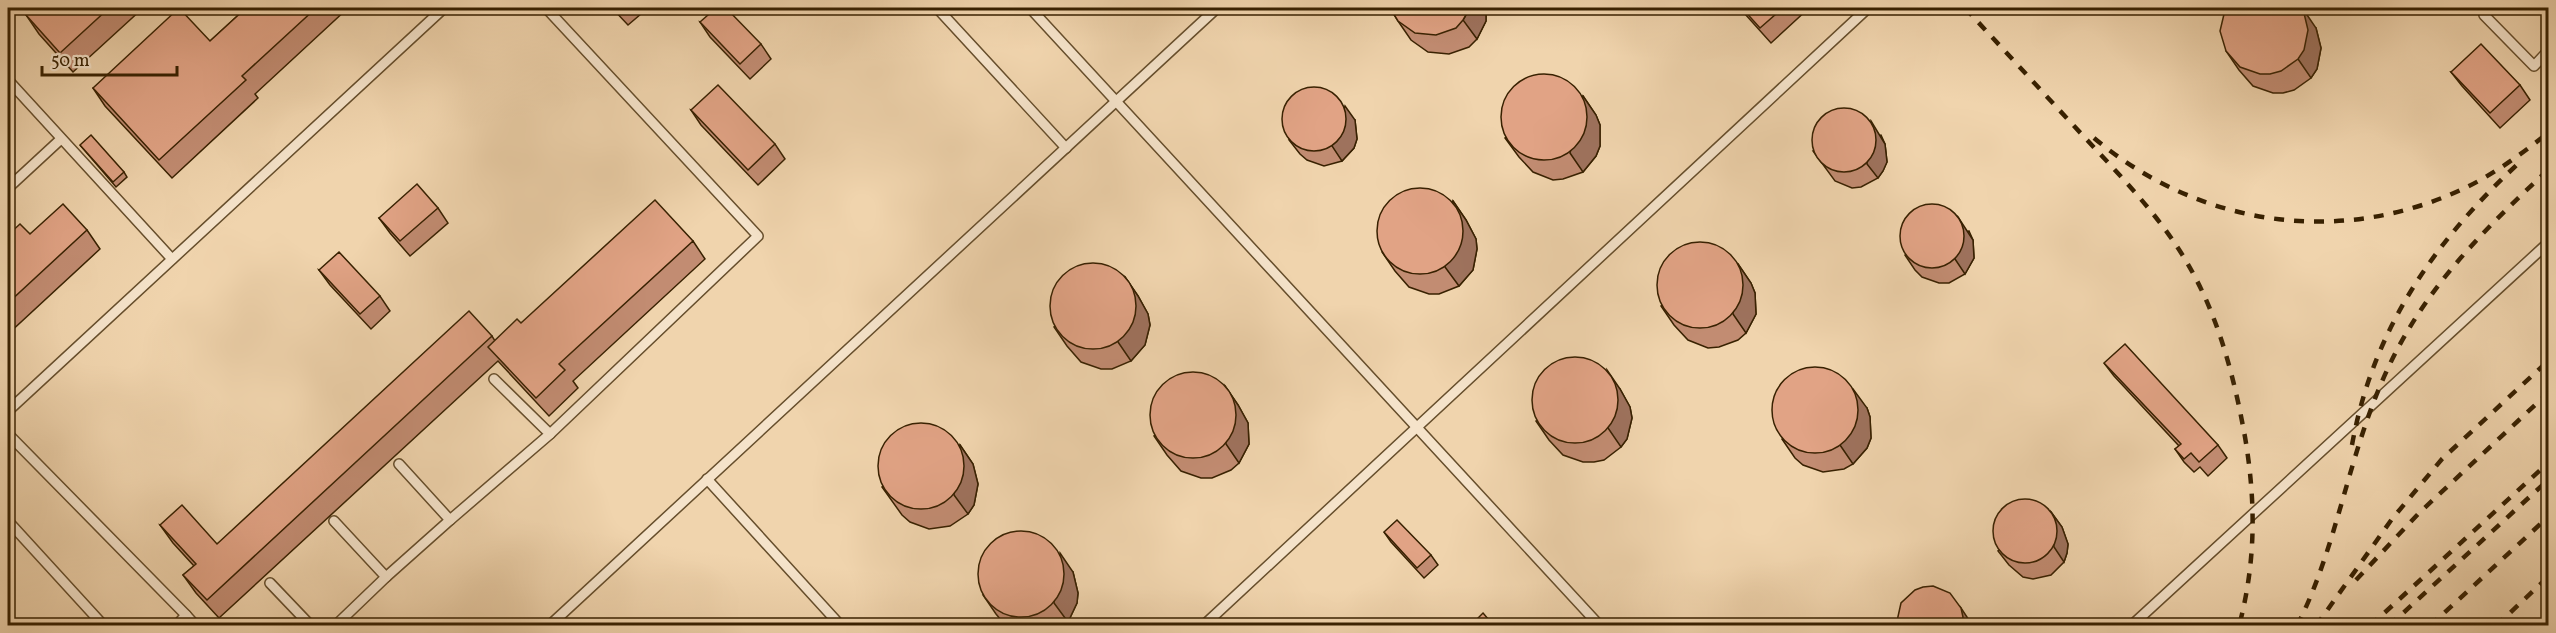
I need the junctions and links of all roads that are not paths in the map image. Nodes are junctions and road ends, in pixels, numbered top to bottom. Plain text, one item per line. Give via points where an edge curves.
1 (444, 8) edge
2 (546, 8) edge
3 (937, 8) edge
4 (1030, 8) edge
5 (1217, 8) edge
6 (1868, 8) edge
7 (2484, 15) dead end
8 (2548, 51) edge
9 (8, 80) edge
10 (1116, 102) junction
11 (61, 139) junction
12 (1066, 148) junction
13 (8, 188) edge
14 (2548, 243) edge
15 (172, 259) junction
16 (494, 379) dead end
17 (8, 411) edge
18 (1418, 428) junction
19 (8, 434) edge
20 (550, 434) junction
21 (399, 464) dead end
22 (707, 479) junction
23 (450, 520) junction
24 (8, 521) edge
25 (334, 521) dead end
26 (386, 577) junction
27 (270, 583) dead end
28 (186, 615) junction
29 (104, 626) edge
30 (176, 626) edge
31 (196, 626) edge
32 (311, 626) edge
33 (335, 626) edge
34 (549, 626) edge
35 (841, 626) edge
36 (1203, 626) edge
37 (1600, 626) edge
38 (2131, 626) edge

1 - 15 lane
2 - 20 lane via 758,236
3 - 12 lane
4 - 10 lane
5 - 10 lane
6 - 18 lane
7 - 8 lane via 2534,66
9 - 11 lane
10 - 12 lane
10 - 18 lane
11 - 13 lane
11 - 15 lane
12 - 22 lane
14 - 38 lane
15 - 17 lane
16 - 20 lane
18 - 36 lane
18 - 37 lane
19 - 28 lane
20 - 23 lane
21 - 23 lane
22 - 34 lane
22 - 35 lane
23 - 26 lane
24 - 29 lane
25 - 26 lane
26 - 33 lane
27 - 32 lane
28 - 30 lane
28 - 31 lane

